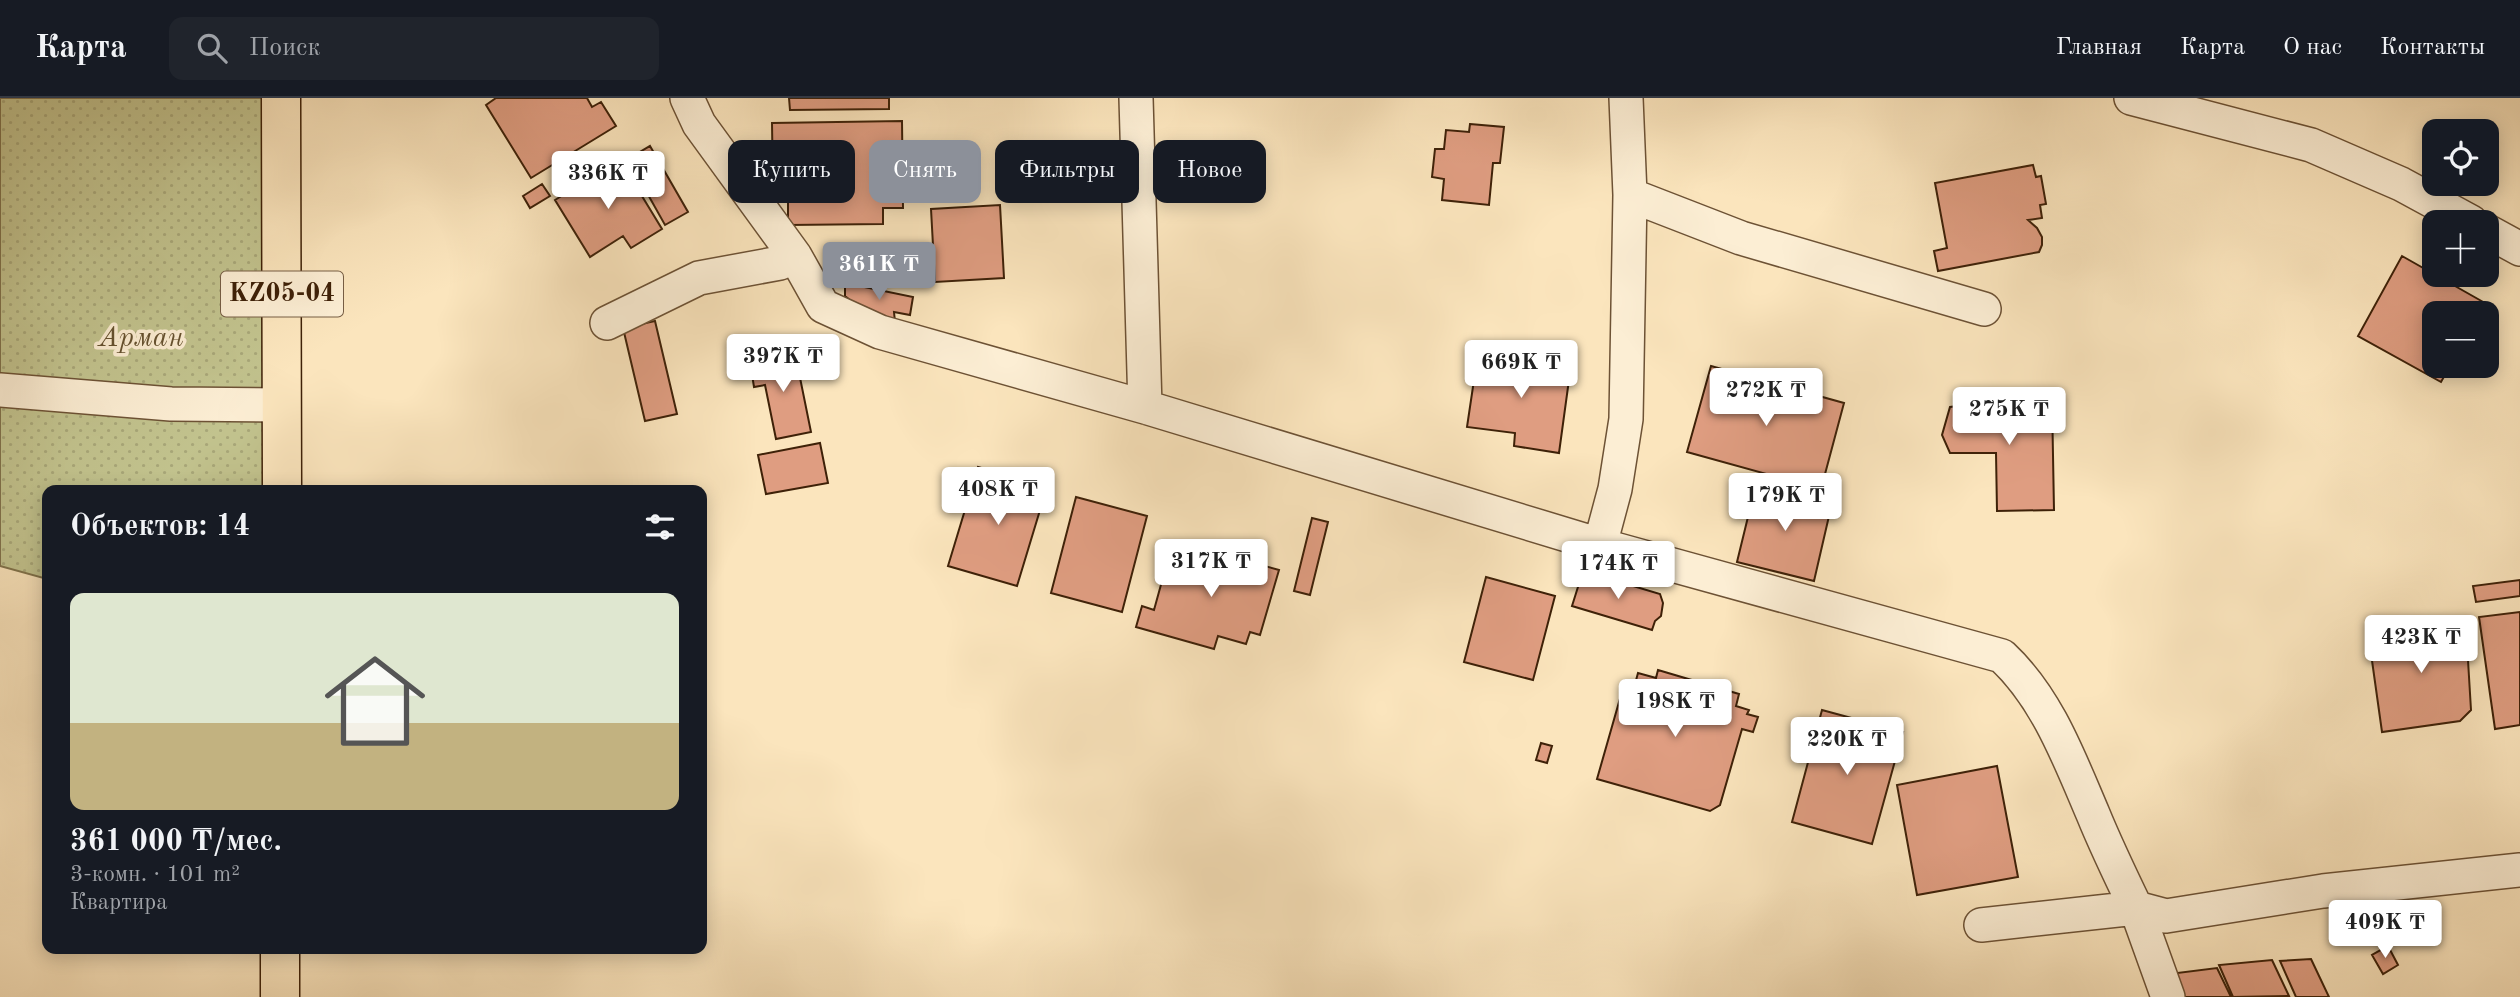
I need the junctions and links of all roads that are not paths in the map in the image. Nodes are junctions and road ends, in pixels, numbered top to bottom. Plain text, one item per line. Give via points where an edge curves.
1 (281, 98) edge
2 (687, 98) edge
3 (1136, 98) edge
4 (1626, 98) edge
5 (2131, 98) edge
6 (1630, 195) junction
7 (2449, 210) edge
8 (2499, 238) edge
9 (2520, 249) edge
10 (795, 256) junction
11 (1984, 309) dead end
12 (607, 323) dead end
13 (0, 390) edge
14 (283, 405) junction
15 (1144, 407) junction
16 (282, 485) edge
17 (1600, 545) junction
18 (2520, 870) edge
19 (2136, 908) junction
20 (1981, 925) dead end
21 (280, 954) edge
22 (280, 997) edge
23 (2168, 997) edge

1 - 14 main road, KZ05-04
2 - 10 street via 699,124
3 - 15 street
4 - 6 street
5 - 7 street via 2311,145
6 - 11 street via 1741,238
6 - 17 street via 1626,419
8 - 9 street
10 - 12 street via 699,278
10 - 15 street via 823,306 880,332
13 - 14 street via 171,404
14 - 16 main road, KZ05-04
15 - 17 street
17 - 19 street via 2002,656 2023,675 2063,743
18 - 19 street via 2323,891 2166,915
19 - 20 street
19 - 23 street
21 - 22 main road

